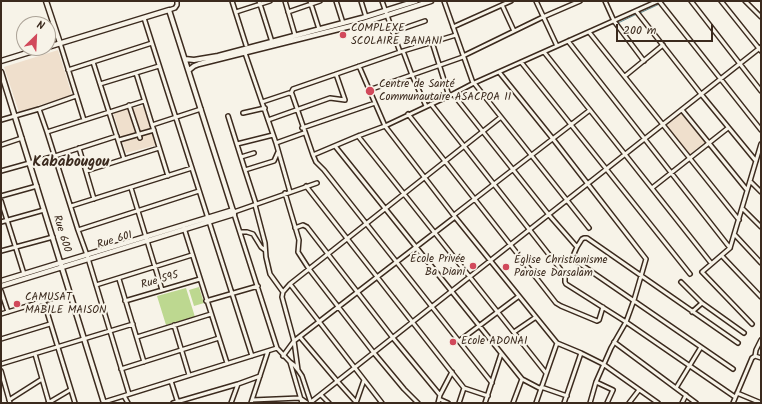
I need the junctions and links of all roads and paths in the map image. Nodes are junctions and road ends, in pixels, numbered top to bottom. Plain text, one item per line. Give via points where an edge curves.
1 (46, 1) edge
2 (177, 1) edge
3 (232, 1) edge
4 (270, 1) edge
5 (285, 1) edge
6 (320, 1) edge
7 (336, 1) edge
8 (361, 1) edge
9 (382, 1) edge
10 (431, 1) edge
11 (444, 1) edge
12 (511, 1) edge
13 (536, 1) edge
14 (580, 1) edge
15 (605, 1) edge
16 (659, 1) edge
17 (691, 1) edge
18 (721, 1) edge
19 (746, 1) edge
20 (311, 2) edge
21 (260, 3) edge
22 (414, 3) edge
23 (502, 5) junction
24 (169, 10) junction
25 (636, 11) junction
26 (236, 12) junction
27 (288, 12) junction
28 (386, 14) junction
29 (366, 17) junction
30 (543, 17) junction
31 (761, 17) edge
32 (144, 18) junction
33 (425, 21) dead end
34 (614, 21) junction
35 (343, 23) junction
36 (453, 28) junction
37 (319, 29) junction
38 (514, 31) junction
39 (393, 32) junction
40 (589, 32) junction
41 (296, 35) junction
42 (456, 35) junction
43 (568, 41) junction
44 (272, 42) junction
45 (432, 42) junction
46 (60, 43) junction
47 (152, 43) junction
48 (56, 44) edge
49 (246, 45) dead end
50 (557, 46) junction
51 (663, 46) junction
52 (760, 49) edge
53 (245, 52) junction
54 (402, 52) junction
55 (544, 52) junction
56 (18, 56) edge
57 (463, 57) junction
58 (185, 59) junction
59 (1, 61) edge
60 (644, 61) junction
61 (93, 62) junction
62 (521, 62) junction
63 (740, 64) junction
64 (440, 65) junction
65 (159, 66) junction
66 (359, 66) junction
67 (68, 70) junction
68 (189, 70) junction
69 (1, 72) edge
70 (498, 72) junction
71 (136, 73) junction
72 (336, 74) junction
73 (412, 75) junction
74 (625, 76) junction
75 (721, 79) junction
76 (473, 83) junction
77 (100, 84) junction
78 (6, 88) junction
79 (1, 90) edge
80 (369, 90) junction
81 (761, 91) edge
82 (291, 94) junction
83 (454, 94) junction
84 (701, 94) junction
85 (76, 96) junction
86 (449, 96) junction
87 (144, 101) junction
88 (262, 102) junction
89 (375, 103) junction
90 (430, 104) junction
91 (129, 105) junction
92 (426, 106) junction
93 (265, 108) junction
94 (39, 109) junction
95 (201, 109) junction
96 (297, 110) junction
97 (590, 110) junction
98 (682, 110) junction
99 (109, 111) junction
100 (243, 113) dead end
101 (408, 114) junction
102 (15, 116) junction
103 (228, 116) dead end
104 (176, 117) junction
105 (501, 117) junction
106 (1, 120) edge
107 (84, 120) junction
108 (268, 120) junction
109 (152, 125) junction
110 (571, 125) junction
111 (663, 125) junction
112 (385, 126) junction
113 (302, 128) junction
114 (728, 128) junction
115 (154, 130) junction
116 (761, 130) edge
117 (483, 131) junction
118 (47, 132) junction
119 (304, 133) junction
120 (273, 134) junction
121 (117, 136) junction
122 (139, 136) junction
123 (358, 136) junction
124 (22, 138) junction
125 (553, 139) junction
126 (645, 139) junction
127 (119, 140) junction
128 (276, 143) junction
129 (709, 143) junction
130 (237, 144) junction
131 (761, 144) edge
132 (1, 145) edge
133 (335, 146) junction
134 (464, 146) junction
135 (79, 148) junction
136 (159, 148) junction
137 (278, 152) junction
138 (254, 153) dead end
139 (626, 154) junction
140 (313, 155) junction
141 (760, 155) edge
142 (55, 156) junction
143 (532, 156) junction
144 (241, 157) junction
145 (690, 158) junction
146 (124, 159) junction
147 (445, 161) junction
148 (756, 162) junction
149 (30, 163) junction
150 (192, 168) junction
151 (607, 169) junction
152 (245, 170) junction
153 (513, 170) junction
154 (86, 171) junction
155 (1, 172) edge
156 (671, 173) junction
157 (168, 176) junction
158 (425, 177) junction
159 (750, 181) junction
160 (317, 183) dead end
161 (588, 184) junction
162 (494, 185) junction
163 (37, 186) junction
164 (306, 186) junction
165 (131, 188) junction
166 (652, 188) junction
167 (747, 190) junction
168 (199, 191) junction
169 (290, 192) junction
170 (761, 192) edge
171 (285, 193) junction
172 (404, 194) junction
173 (1, 196) edge
174 (94, 199) junction
175 (475, 199) junction
176 (567, 200) junction
177 (1, 202) edge
178 (256, 204) junction
179 (71, 206) junction
180 (385, 208) junction
181 (742, 208) junction
182 (44, 210) junction
183 (138, 210) junction
184 (234, 212) junction
185 (548, 215) junction
186 (454, 216) junction
187 (7, 220) junction
188 (208, 220) junction
189 (739, 220) junction
190 (1, 222) edge
191 (366, 224) junction
192 (184, 227) junction
193 (761, 227) edge
194 (295, 228) junction
195 (589, 228) dead end
196 (78, 230) junction
197 (530, 230) junction
198 (240, 232) junction
199 (434, 232) junction
200 (735, 235) junction
201 (53, 236) junction
202 (347, 238) junction
203 (146, 239) junction
204 (511, 245) junction
205 (15, 247) junction
206 (416, 247) junction
207 (577, 248) junction
208 (730, 248) junction
209 (265, 250) junction
210 (1, 251) edge
211 (328, 254) junction
212 (192, 255) junction
213 (722, 256) junction
214 (88, 257) junction
215 (490, 261) junction
216 (397, 262) junction
217 (711, 263) junction
218 (761, 263) edge
219 (61, 265) junction
220 (155, 267) junction
221 (309, 269) junction
222 (24, 274) junction
223 (690, 274) dead end
224 (641, 276) junction
225 (378, 277) junction
226 (470, 277) junction
227 (119, 279) junction
228 (200, 279) junction
229 (1, 281) edge
230 (681, 282) dead end
231 (290, 284) junction
232 (96, 285) junction
233 (1, 286) edge
234 (258, 286) junction
235 (162, 290) junction
236 (1, 291) edge
237 (283, 292) junction
238 (358, 292) junction
239 (452, 292) junction
240 (70, 293) junction
241 (232, 294) junction
242 (518, 296) junction
243 (761, 297) edge
244 (634, 300) junction
245 (125, 301) junction
246 (206, 301) junction
247 (44, 302) junction
248 (702, 303) junction
249 (339, 307) junction
250 (432, 307) junction
251 (603, 307) junction
252 (8, 312) junction
253 (498, 312) junction
254 (692, 312) junction
255 (1, 314) edge
256 (211, 314) junction
257 (536, 317) junction
258 (319, 322) junction
259 (413, 322) junction
260 (626, 322) junction
261 (50, 324) junction
262 (133, 324) junction
263 (752, 324) dead end
264 (174, 325) junction
265 (479, 326) junction
266 (110, 331) junction
267 (514, 332) junction
268 (744, 333) dead end
269 (137, 337) junction
270 (300, 337) junction
271 (218, 338) junction
272 (393, 338) junction
273 (1, 339) edge
274 (85, 339) junction
275 (761, 340) edge
276 (294, 341) junction
277 (459, 342) junction
278 (614, 342) junction
279 (557, 343) junction
280 (738, 343) dead end
281 (57, 347) junction
282 (701, 347) junction
283 (277, 348) junction
284 (181, 350) junction
285 (268, 351) junction
286 (374, 353) junction
287 (581, 353) junction
288 (35, 354) junction
289 (501, 354) junction
290 (252, 356) junction
291 (283, 356) junction
292 (755, 356) junction
293 (761, 358) edge
294 (144, 362) junction
295 (290, 362) junction
296 (227, 363) junction
297 (1, 364) edge
298 (603, 364) junction
299 (690, 366) junction
300 (355, 368) junction
301 (121, 369) junction
302 (734, 369) dead end
303 (298, 370) junction
304 (1, 372) edge
305 (452, 372) junction
306 (546, 373) junction
307 (189, 375) junction
308 (260, 376) junction
309 (42, 379) junction
310 (522, 379) junction
311 (364, 380) junction
312 (171, 381) junction
313 (338, 382) junction
314 (596, 382) junction
315 (492, 383) junction
316 (238, 384) junction
317 (464, 388) junction
318 (541, 388) junction
319 (676, 388) junction
320 (70, 390) junction
321 (639, 390) junction
322 (129, 394) junction
323 (321, 395) junction
324 (686, 395) junction
325 (736, 395) junction
326 (124, 396) junction
327 (488, 396) junction
328 (567, 396) junction
329 (440, 397) junction
330 (300, 398) junction
331 (9, 401) edge
332 (252, 401) edge
333 (177, 402) edge
334 (311, 402) edge
335 (356, 402) edge
336 (49, 403) edge
337 (75, 403) edge
338 (103, 403) edge
339 (128, 403) edge
340 (173, 403) edge
341 (231, 403) edge
342 (302, 403) edge
343 (307, 403) edge
344 (329, 403) edge
345 (382, 403) edge
346 (418, 403) edge
347 (438, 403) edge
348 (448, 403) edge
349 (459, 403) edge
350 (485, 403) edge
351 (513, 403) edge
352 (536, 403) edge
353 (564, 403) edge
354 (590, 403) edge
355 (607, 403) edge
356 (629, 403) edge
357 (658, 403) edge
358 (682, 403) edge
359 (696, 403) edge
360 (733, 403) edge
361 (761, 403) edge

1 - 46 street
2 - 24 street via 177,5
3 - 26 street
4 - 21 street
5 - 27 street
6 - 20 street
7 - 35 street
8 - 29 street
9 - 28 street
10 - 22 street
11 - 36 street
12 - 23 street
13 - 30 street
14 - 30 street
15 - 34 street
16 - 25 street
16 - 75 street
17 - 63 street
18 - 52 street
19 - 31 street
20 - 27 street
20 - 37 street
21 - 26 street
21 - 44 street
22 - 28 street
23 - 36 street
23 - 38 street
24 - 32 street
24 - 58 street
25 - 34 street
25 - 51 street
26 - 49 street
27 - 41 street
28 - 29 street
28 - 39 street
28 - 53 street
29 - 35 street
30 - 38 street
30 - 50 street
32 - 46 street
32 - 47 street
33 - 39 street
34 - 40 street
34 - 60 street
35 - 37 street
36 - 42 street
37 - 41 street
38 - 57 street
39 - 54 street
40 - 43 street
40 - 74 street
41 - 44 street
42 - 45 street
42 - 57 street
43 - 50 street
43 - 126 street
44 - 58 street via 218,56
45 - 54 street
45 - 64 street
46 - 48 street
46 - 67 street
47 - 61 street
47 - 65 street
50 - 55 street
51 - 60 street
51 - 84 street
52 - 63 street
53 - 68 street via 199,64
53 - 88 street
54 - 66 street
54 - 73 street
55 - 62 street
55 - 97 street
56 - 59 street
57 - 64 street
57 - 76 street
58 - 68 street
60 - 74 street
61 - 67 street
61 - 77 street
62 - 70 street
62 - 110 street
63 - 75 street
63 - 81 street
64 - 73 street
64 - 86 street
65 - 71 street
65 - 104 street
66 - 72 street
66 - 80 street
67 - 85 street
68 - 95 street
69 - 78 street, Rue 600
70 - 76 street
70 - 125 street
71 - 77 street
71 - 87 street
72 - 82 street via 293,88
72 - 96 street via 345,100 330,98
73 - 80 street
73 - 92 street
74 - 111 street
75 - 84 street
75 - 116 street
76 - 83 street
76 - 105 street
77 - 99 street
78 - 79 street
78 - 102 street, Rue 600
80 - 89 street
82 - 88 street
82 - 96 street
83 - 86 street
83 - 117 street
84 - 98 street
84 - 114 street
85 - 94 street
85 - 107 street
86 - 90 street
87 - 91 street
87 - 109 street
88 - 93 street
89 - 112 street
89 - 113 street
90 - 92 street
90 - 134 street
91 - 99 street
91 - 122 street
92 - 101 street
93 - 100 street
93 - 108 street
94 - 102 street
94 - 118 street
95 - 104 street
95 - 184 street
96 - 108 street
96 - 113 street
97 - 110 street
97 - 139 street
98 - 111 street
98 - 129 street
99 - 107 street
99 - 121 street
101 - 112 street
101 - 147 street
102 - 106 street
102 - 124 street, Rue 600
103 - 130 street
104 - 109 street
104 - 150 street
105 - 117 street
105 - 143 street
107 - 118 street
108 - 120 street
109 - 115 street
110 - 125 street
110 - 151 street
111 - 126 street
111 - 145 street
112 - 123 street
112 - 158 street
113 - 119 street
114 - 129 street
114 - 148 street
115 - 122 street
115 - 136 street
117 - 134 street
117 - 153 street
118 - 142 street
119 - 128 street
119 - 140 street
120 - 128 street
120 - 130 street
121 - 127 street
121 - 135 street
122 - 127 street
123 - 133 street
123 - 172 street
124 - 132 street
124 - 149 street, Rue 600
125 - 143 street
125 - 161 street
126 - 139 street
126 - 156 street
127 - 146 street
128 - 137 street
129 - 145 street
129 - 167 street
130 - 144 street
131 - 141 street
133 - 140 street
133 - 180 street
134 - 147 street
134 - 162 street
135 - 142 street
135 - 154 street
136 - 146 street
136 - 157 street
137 - 152 street via 274,161
137 - 169 street
138 - 144 street
139 - 151 street
139 - 166 street
140 - 191 street
141 - 148 street
142 - 149 street
142 - 179 street
143 - 153 street
143 - 176 street
144 - 152 street
145 - 156 street
145 - 189 street
146 - 154 street
147 - 158 street
147 - 175 street
148 - 159 street
149 - 155 street
149 - 163 street, Rue 600
150 - 157 street
150 - 168 street
151 - 161 street
151 - 223 street
152 - 178 street
153 - 162 street
153 - 185 street
154 - 174 street
156 - 166 street
156 - 208 street
157 - 165 street
158 - 172 street
158 - 186 street
159 - 167 street
159 - 170 street
160 - 164 street
161 - 176 street
161 - 224 street via 646,258
162 - 175 street
162 - 197 street
163 - 173 street
163 - 182 street, Rue 600
164 - 169 street
164 - 202 street
165 - 174 street
165 - 183 street
166 - 217 street
167 - 181 street
168 - 183 street
168 - 188 street
169 - 171 street
171 - 178 street
171 - 194 street
172 - 180 street
172 - 199 street
174 - 179 street
175 - 186 street
175 - 204 street
176 - 185 street
176 - 195 street
177 - 187 street
178 - 184 street
178 - 209 street
179 - 196 street
180 - 191 street
180 - 206 street
181 - 189 street
181 - 193 street
182 - 187 street
182 - 201 street, Rue 600
183 - 196 street
183 - 203 street
184 - 188 street, Rue 601
184 - 198 street
185 - 197 street
185 - 207 street
186 - 199 street
186 - 215 street
187 - 190 street
187 - 205 street
188 - 192 street, Rue 601
188 - 241 street
189 - 200 street
191 - 202 street
191 - 216 street
192 - 203 street, Rue 601
192 - 212 street
194 - 211 street via 307,227
194 - 221 street via 299,240 298,252
196 - 214 street
197 - 204 street
197 - 251 street via 565,275 566,284
198 - 209 street via 253,234
198 - 234 street
199 - 206 street
199 - 226 street
200 - 208 street
200 - 218 street
201 - 205 street
201 - 219 street, Rue 600
202 - 211 street
202 - 225 street
203 - 214 street, Rue 601
203 - 220 street
204 - 215 street
204 - 251 street via 556,303 597,322
205 - 210 street
205 - 222 street
206 - 216 street
206 - 239 street
207 - 224 street via 582,239 587,238
207 - 244 street via 574,259
208 - 213 street
209 - 237 street via 270,274
211 - 221 street
211 - 238 street
212 - 220 street
212 - 228 street
213 - 217 street
213 - 243 street
214 - 219 street, Rue 601
214 - 232 street
215 - 226 street
215 - 242 street
216 - 225 street
216 - 250 street
217 - 263 street via 702,272
219 - 222 street, Rue 601
219 - 233 street, Rue 601
219 - 240 street, Rue 600
220 - 227 street
220 - 235 street
221 - 231 street
221 - 249 street
222 - 229 street, Rue 601
224 - 244 street
224 - 254 street
225 - 238 street
225 - 259 street
226 - 239 street
226 - 253 street
227 - 232 street
227 - 245 street
228 - 235 street, Rue 595
228 - 246 street
230 - 248 street
231 - 237 street
231 - 258 street
232 - 266 street
234 - 241 street
234 - 283 street
235 - 245 street, Rue 595
236 - 252 street
237 - 276 street via 282,297
238 - 249 street
238 - 272 street
239 - 250 street
239 - 265 street
240 - 247 street
240 - 274 street, Rue 600
241 - 246 street
241 - 290 street
242 - 253 street
242 - 257 street
244 - 260 street
244 - 282 street
245 - 262 street
246 - 256 street
247 - 252 street
247 - 261 street
248 - 254 street
248 - 268 street
249 - 258 street
249 - 286 street
250 - 259 street
250 - 277 street
251 - 260 street
252 - 255 street
253 - 265 street
253 - 267 street
254 - 280 street
256 - 264 street
256 - 271 street
257 - 267 street
257 - 279 street
258 - 270 street
258 - 300 street
259 - 272 street
259 - 305 street
260 - 278 street
260 - 299 street
261 - 273 street
261 - 281 street
262 - 266 street
262 - 269 street
264 - 269 street
264 - 284 street
265 - 277 street
265 - 289 street
266 - 274 street
266 - 301 street
267 - 306 street
269 - 294 street
270 - 276 street
270 - 313 street
271 - 284 street
271 - 296 street
272 - 286 street
272 - 329 street
274 - 281 street
274 - 338 street, Rue 600
275 - 292 street
276 - 291 street
276 - 303 street
277 - 315 street
278 - 298 street
278 - 319 street
279 - 287 street
279 - 306 street
281 - 288 street
281 - 320 street
282 - 299 street
282 - 302 street
283 - 285 street
283 - 291 street
284 - 294 street
284 - 307 street
285 - 290 street
285 - 308 street
286 - 300 street
286 - 346 street
287 - 298 street
287 - 328 street
288 - 297 street
288 - 309 street
289 - 310 street
289 - 315 street
290 - 296 street
291 - 295 street
292 - 293 street
292 - 325 street
294 - 301 street
295 - 303 street
295 - 330 street
296 - 307 street
298 - 314 street
298 - 321 street
299 - 319 street
299 - 325 street
300 - 311 street
300 - 313 street
301 - 322 street
303 - 334 street
304 - 331 street
305 - 317 street
305 - 329 street
306 - 318 street
307 - 312 street
308 - 316 street
308 - 332 street
309 - 331 street
309 - 336 street
310 - 318 street
310 - 351 street
311 - 335 street
311 - 345 street
312 - 322 street
312 - 333 street
313 - 323 street
313 - 335 street
314 - 354 street
314 - 355 street via 613,390
315 - 327 street
316 - 333 street
316 - 341 street
317 - 327 street
317 - 349 street
318 - 328 street
318 - 352 street
319 - 324 street
320 - 336 street
320 - 337 street
321 - 356 street
321 - 357 street
322 - 326 street
323 - 334 street
323 - 344 street
324 - 358 street
324 - 359 street
325 - 360 street
325 - 361 street
326 - 338 street
326 - 339 street
327 - 350 street
328 - 353 street
329 - 347 street
329 - 348 street
330 - 332 street
330 - 342 street
330 - 343 street
333 - 340 street

